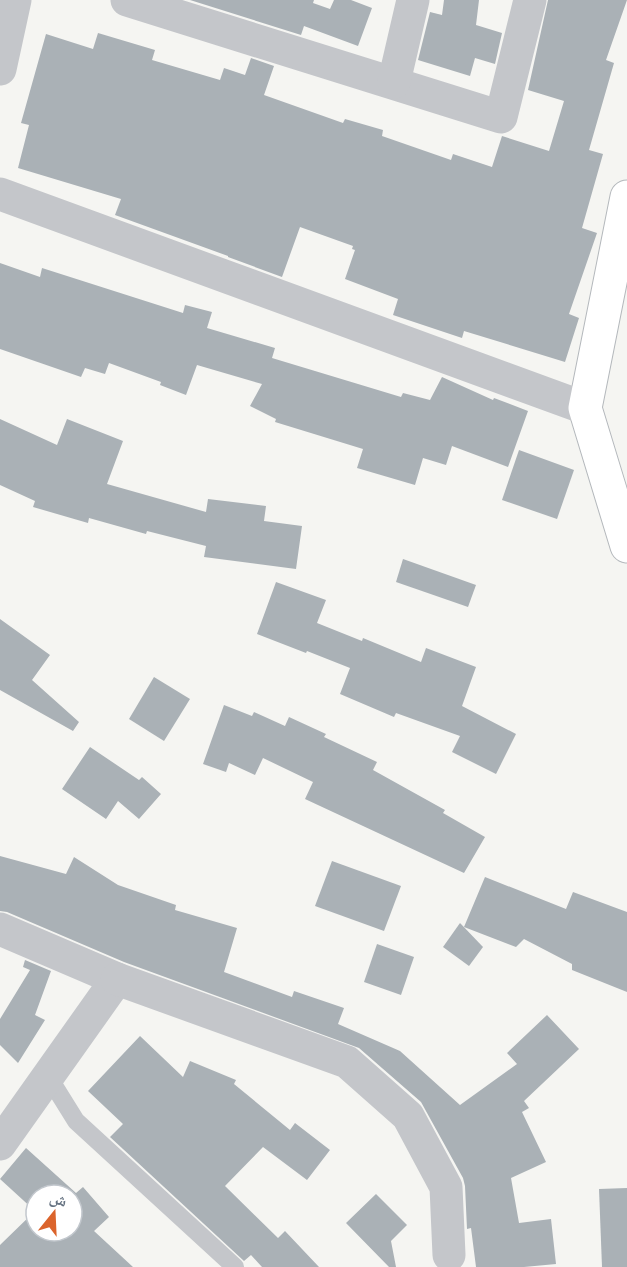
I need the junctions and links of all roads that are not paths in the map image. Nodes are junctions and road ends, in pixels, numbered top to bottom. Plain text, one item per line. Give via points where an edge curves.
1 (15, 0) edge
2 (127, 0) edge
3 (413, 0) edge
4 (530, 0) edge
5 (0, 69) edge
6 (394, 82) junction
7 (0, 194) edge
8 (627, 197) edge
9 (585, 408) junction
10 (627, 546) edge
11 (0, 929) edge
12 (117, 978) junction
13 (48, 1076) junction
14 (0, 1144) edge
15 (449, 1255) dead end
16 (235, 1267) edge

1 - 5 street
2 - 6 street
3 - 6 street
4 - 6 street via 501,117
7 - 9 street
8 - 9 main road
9 - 10 main road
11 - 12 street
12 - 13 street
12 - 15 street via 347,1062 408,1116 446,1187
13 - 14 street
13 - 16 lane via 76,1121

